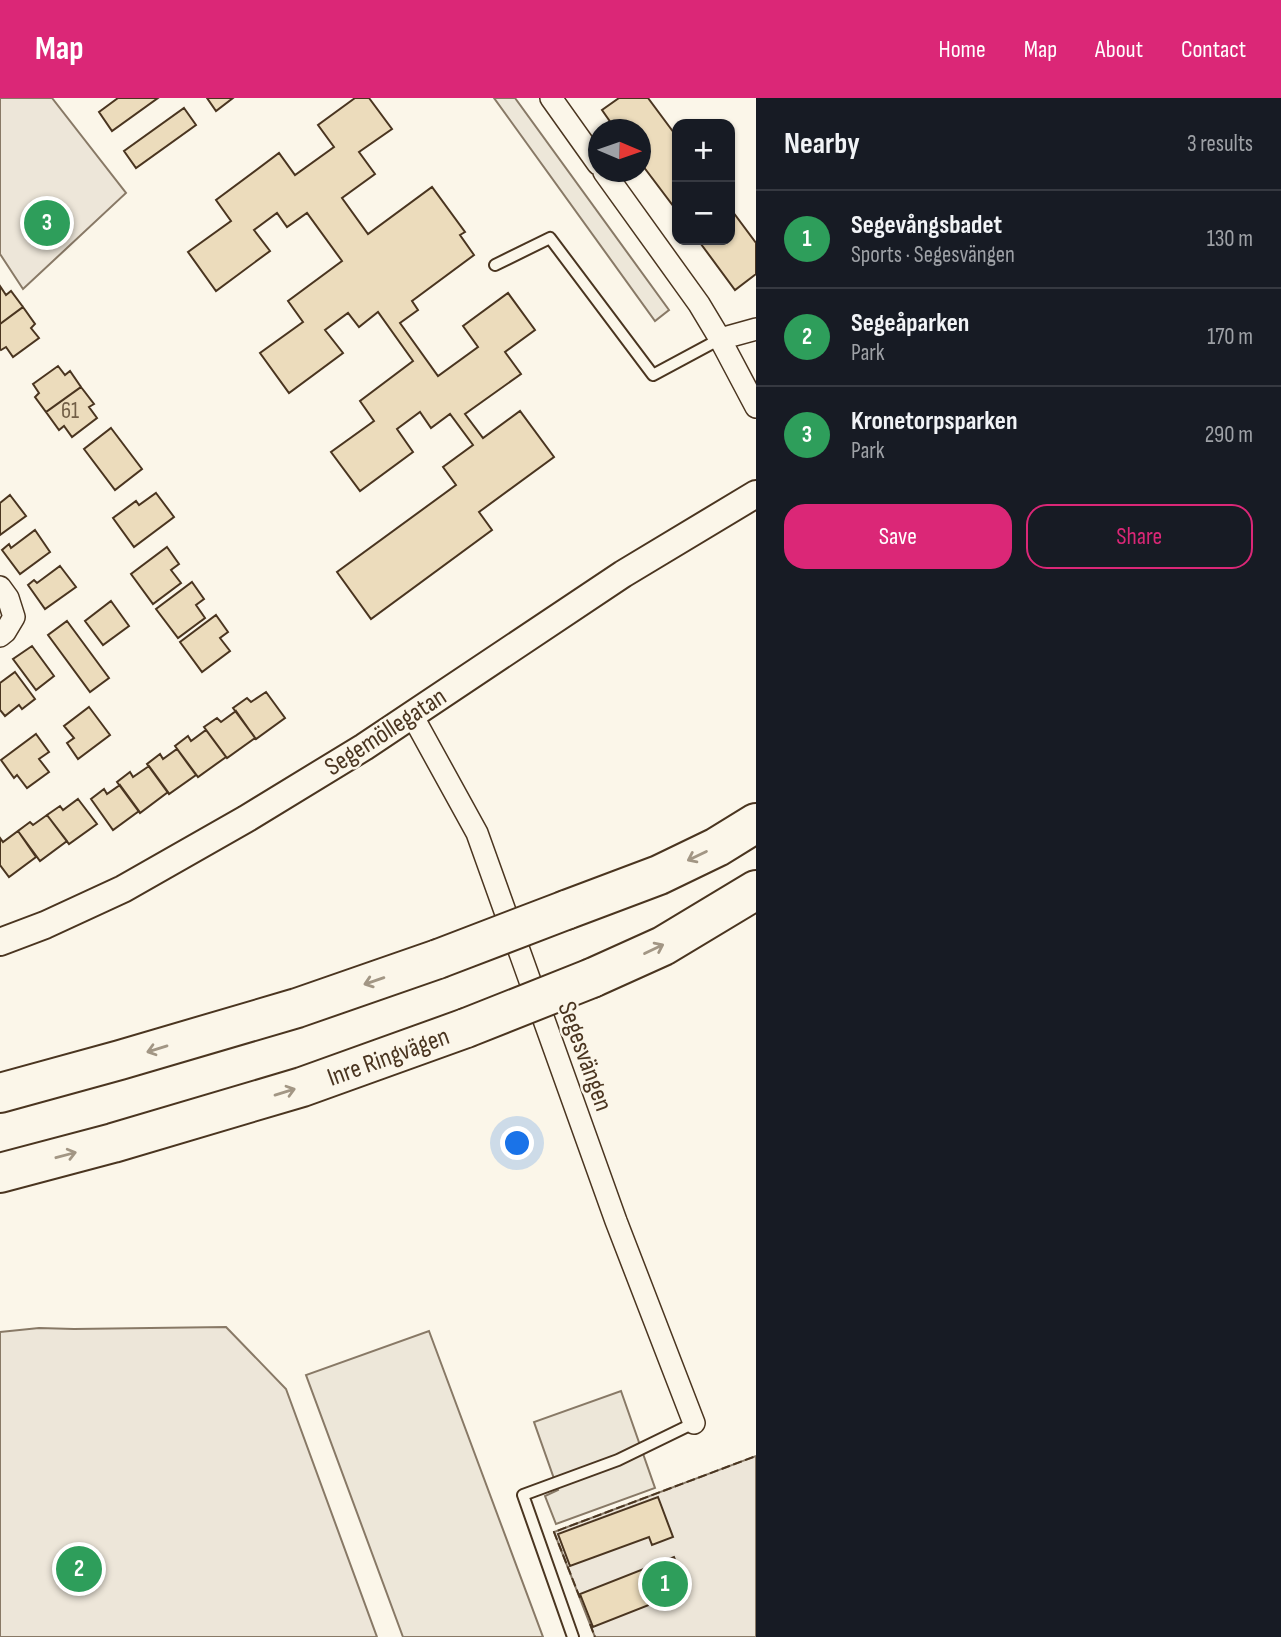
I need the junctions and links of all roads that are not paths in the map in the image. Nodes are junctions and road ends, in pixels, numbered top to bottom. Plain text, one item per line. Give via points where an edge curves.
1 (551, 98) edge
2 (588, 150) edge
3 (611, 182) edge
4 (495, 265) dead end
5 (756, 328) edge
6 (720, 339) junction
7 (756, 407) edge
8 (756, 494) edge
9 (0, 587) edge
10 (0, 636) edge
11 (412, 715) junction
12 (756, 823) edge
13 (756, 890) edge
14 (0, 942) edge
15 (0, 1093) edge
16 (0, 1173) edge
17 (694, 1423) joint
18 (573, 1637) edge

1 - 2 street
3 - 6 street
4 - 6 lane via 550,238 653,375
5 - 6 street
6 - 7 street
8 - 11 street, Segemöllegatan via 623,574
9 - 10 street via 14,617
11 - 14 street, Segemöllegatan via 123,889
11 - 17 street, Segesvängen via 477,833 615,1220
12 -> 15 highway, bridge via 659,875 438,959 297,1007
16 -> 13 highway, Inre Ringvägen, bridge via 302,1087 466,1028 663,946
17 - 18 lane via 618,1460 523,1495

